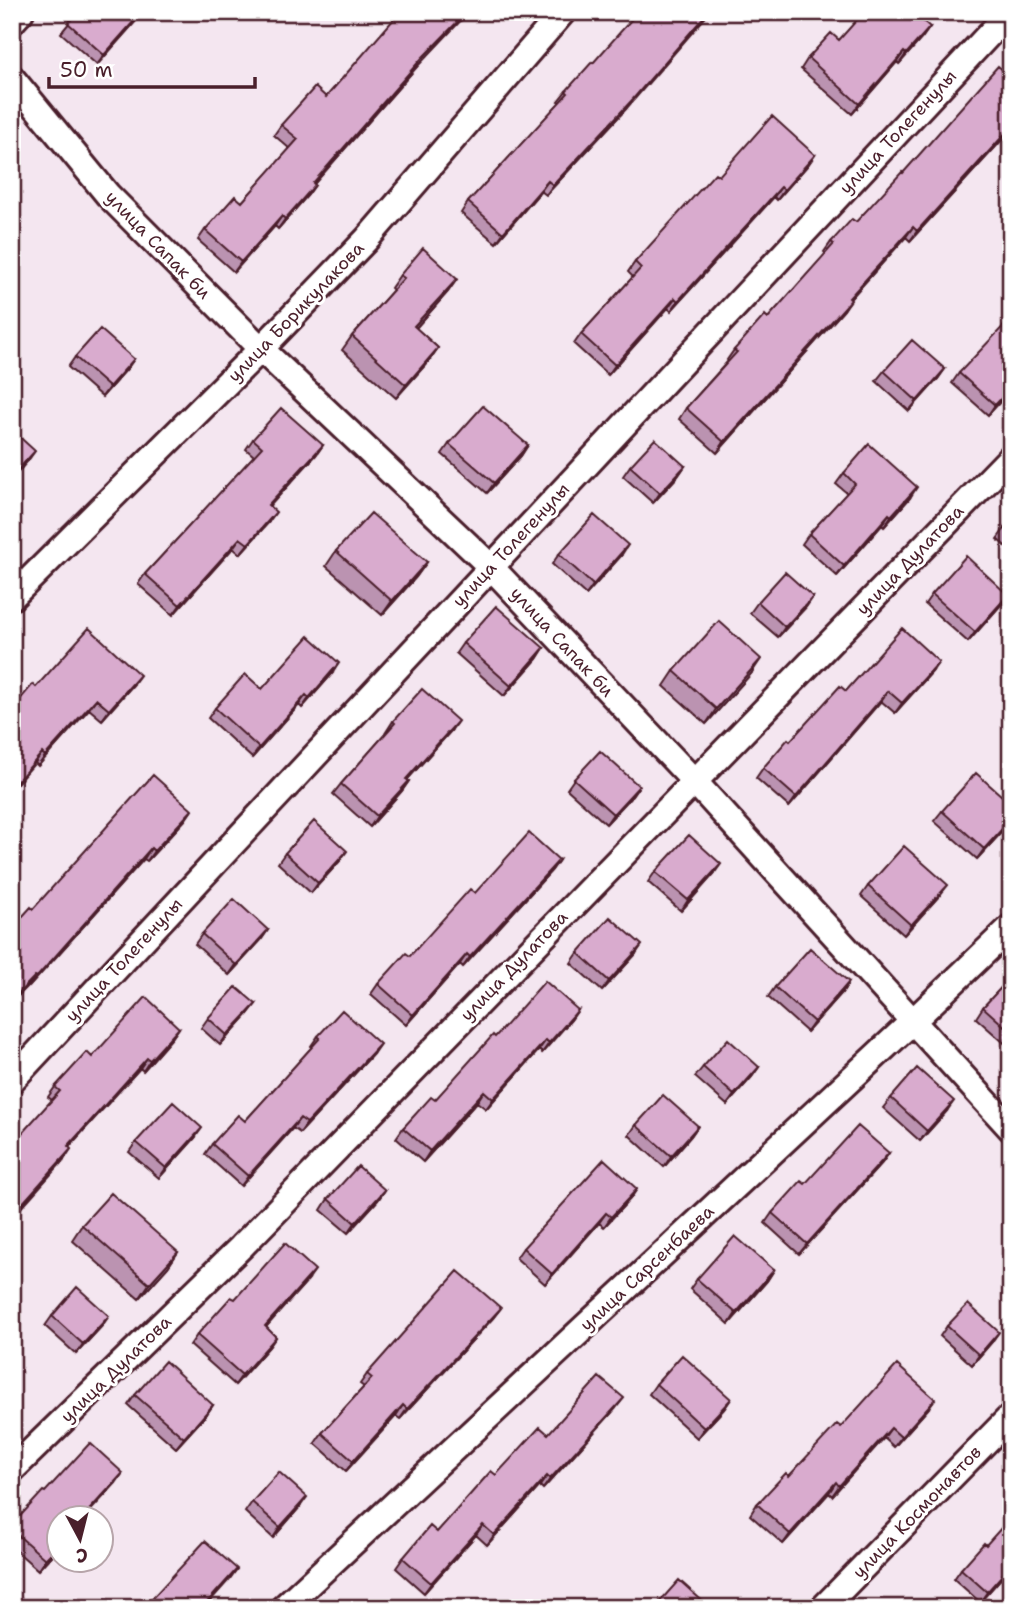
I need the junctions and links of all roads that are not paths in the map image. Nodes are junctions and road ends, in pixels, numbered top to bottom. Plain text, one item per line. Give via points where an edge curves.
1 (22, 12) edge
2 (563, 12) edge
3 (1010, 12) edge
4 (12, 22) edge
5 (12, 78) edge
6 (261, 349) junction
7 (1011, 457) edge
8 (491, 567) junction
9 (12, 597) edge
10 (694, 781) junction
11 (1011, 927) edge
12 (913, 1021) junction
13 (12, 1080) edge
14 (1011, 1129) edge
15 (1011, 1416) edge
16 (12, 1470) edge
17 (283, 1608) edge
18 (823, 1608) edge

1 - 4 street
2 - 6 street, улица Борикулакова via 366,240
3 - 8 street, улица Толегенулы
5 - 6 street, улица Сапак би via 108,195
6 - 8 street, улица Сапак би
6 - 9 street, улица Борикулакова
7 - 10 street, улица Дулатова
8 - 10 street, улица Сапак би
8 - 13 street, улица Толегенулы
10 - 12 street, улица Сапак би
10 - 16 street, улица Дулатова via 241,1247
11 - 12 street, улица Сарсенбаева
12 - 14 street, улица Сапак би
12 - 17 street, улица Сарсенбаева
15 - 18 street, улица Космонавтов

